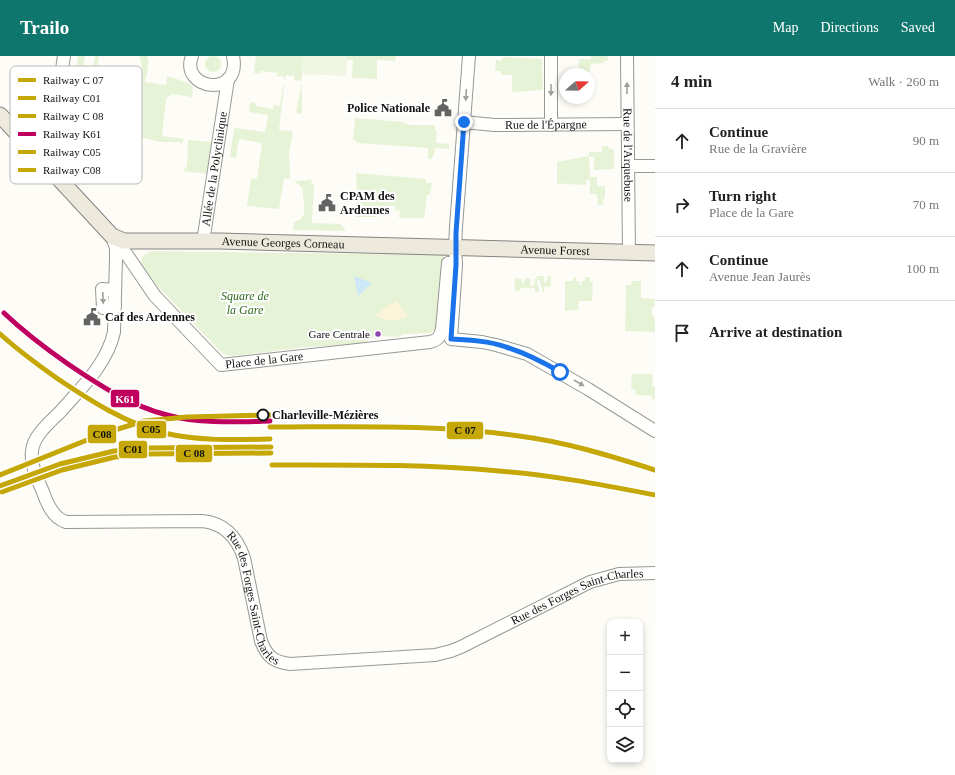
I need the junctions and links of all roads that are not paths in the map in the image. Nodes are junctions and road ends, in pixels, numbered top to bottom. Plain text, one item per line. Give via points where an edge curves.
1 (64, 56) edge
2 (192, 56) edge
3 (233, 56) edge
4 (469, 56) edge
5 (551, 56) edge
6 (627, 56) edge
7 (62, 66) edge
8 (228, 79) junction
9 (216, 86) junction
10 (225, 96) junction
11 (0, 115) edge
12 (464, 122) junction
13 (551, 124) junction
14 (627, 124) junction
15 (10, 126) edge
16 (628, 166) junction
17 (655, 166) edge
18 (64, 184) edge
19 (112, 236) junction
20 (203, 242) junction
21 (452, 247) junction
22 (628, 253) junction
23 (655, 253) edge
24 (655, 431) edge
25 (655, 573) edge

1 - 7 street
2 - 9 street, Allée de la Polyclinique via 192,72 196,78 208,86
3 - 8 street, Allée de la Polyclinique via 234,68
4 -> 12 street
5 -> 13 street
14 -> 6 street, Rue de l'Arquebuse
8 - 9 street
8 - 10 street, Allée de la Polyclinique
9 - 10 street, Allée de la Polyclinique
10 - 20 street, Allée de la Polyclinique
11 - 15 main road
12 - 13 street, Rue de l'Épargne via 494,125
12 - 21 street
13 - 14 street, Rue de l'Épargne
14 - 16 street, Rue de l'Arquebuse
16 - 17 street
16 - 22 street, Rue de l'Arquebuse
18 - 19 main road
19 - 20 main road, Avenue Georges Corneau via 128,242
19 - 21 street, Place de la Gare via 155,296 221,365 437,340 442,330
19 - 25 street, Rue des Forges Saint-Charles via 116,248 114,332 105,357 94,374 38,436 33,446 34,468 49,506 59,519 66,522 202,521 223,527 232,534 241,549 264,648 272,659 290,664 443,654 590,582 618,574
20 - 21 main road, Avenue Georges Corneau
21 - 22 main road, Avenue Forest
21 -> 24 street via 456,265 451,339 489,343 527,354
22 - 23 main road, Avenue Forest

